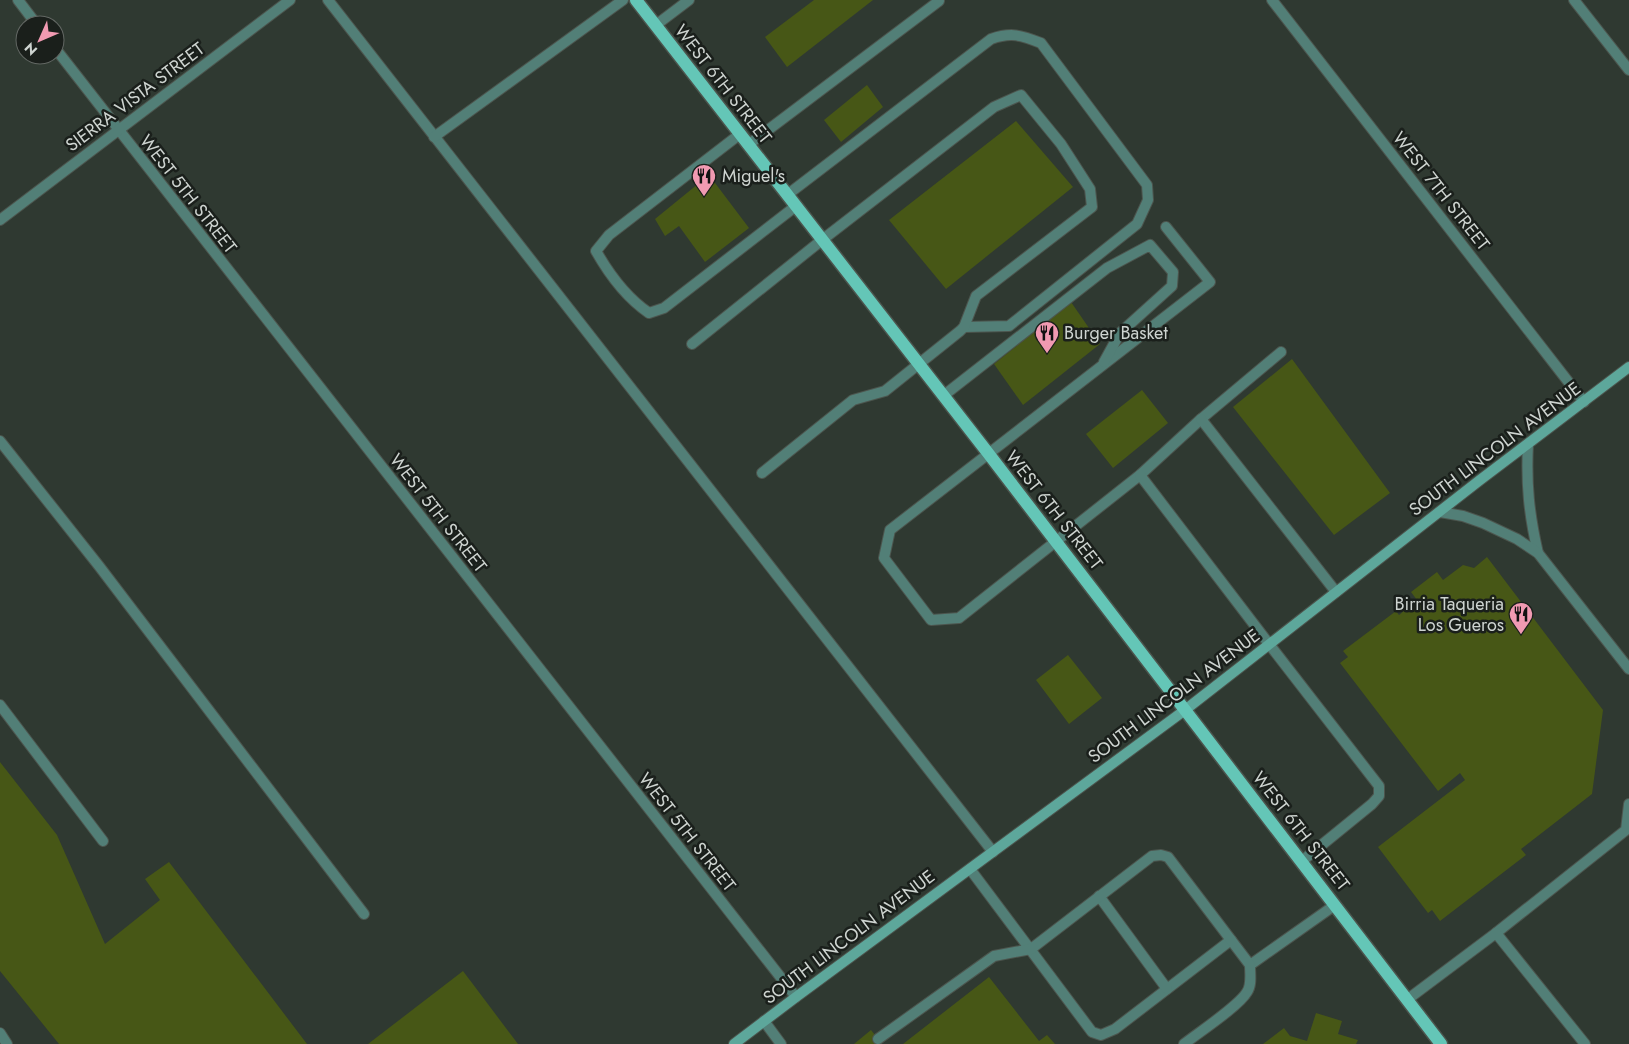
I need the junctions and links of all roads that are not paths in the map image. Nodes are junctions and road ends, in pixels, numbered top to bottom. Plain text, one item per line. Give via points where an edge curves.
1 (18, 0) edge
2 (290, 0) edge
3 (328, 0) edge
4 (623, 0) edge
5 (636, 0) edge
6 (689, 0) edge
7 (1272, 0) edge
8 (1574, 0) edge
9 (939, 1) edge
10 (29, 15) edge
11 (656, 25) junction
12 (65, 61) edge
13 (1629, 70) edge
14 (118, 131) junction
15 (740, 134) junction
16 (434, 137) junction
17 (748, 145) junction
18 (787, 195) junction
19 (796, 206) junction
20 (0, 220) edge
21 (1166, 227) dead end
22 (822, 240) junction
23 (964, 327) junction
24 (692, 344) dead end
25 (1281, 352) dead end
26 (918, 365) junction
27 (1103, 365) junction
28 (1629, 367) edge
29 (943, 396) junction
30 (1584, 402) junction
31 (1200, 419) junction
32 (0, 441) edge
33 (1528, 444) junction
34 (988, 453) junction
35 (762, 473) dead end
36 (1140, 474) junction
37 (1440, 512) junction
38 (1056, 541) junction
39 (1538, 553) junction
40 (1336, 592) junction
41 (1269, 644) junction
42 (1629, 669) edge
43 (0, 705) edge
44 (1185, 710) junction
45 (1629, 804) edge
46 (103, 841) dead end
47 (993, 852) junction
48 (1302, 861) junction
49 (970, 869) junction
50 (1099, 896) junction
51 (1335, 905) junction
52 (364, 914) dead end
53 (1496, 932) junction
54 (1231, 940) junction
55 (1030, 948) junction
56 (1250, 965) junction
57 (1167, 989) junction
58 (796, 996) junction
59 (1408, 999) junction
60 (764, 1021) junction
61 (0, 1033) edge
62 (878, 1039) dead end
63 (6, 1044) edge
64 (734, 1044) edge
65 (781, 1044) edge
66 (1184, 1044) edge
67 (1441, 1044) edge
68 (1586, 1044) edge

1 - 10 street
2 - 14 street, SIERRA VISTA STREET
3 - 16 street
4 - 16 street
5 - 11 main road, WEST 6TH STREET
6 - 11 street
7 - 30 street, WEST 7TH STREET
8 - 13 street
9 - 17 street
11 - 15 main road, WEST 6TH STREET
12 - 14 street, WEST 5TH STREET
14 - 20 street, SIERRA VISTA STREET
14 - 58 street, WEST 5TH STREET
15 - 17 main road, WEST 6TH STREET
15 - 19 street via 609,235 596,250 603,262 636,304 649,313 664,308
16 - 47 street
17 - 18 main road, WEST 6TH STREET
18 - 19 main road, WEST 6TH STREET
18 - 23 street via 991,39 1005,34 1041,43 1147,185 1148,200 1137,224 1009,326
19 - 22 main road, WEST 6TH STREET
21 - 27 street via 1210,282
22 - 23 street via 994,107 1021,95 1061,144 1090,189 1092,208 976,296
22 - 24 street
22 - 26 main road, WEST 6TH STREET
23 - 26 street
25 - 31 street
26 - 29 main road, WEST 6TH STREET
26 - 35 street via 885,391 853,400
27 - 29 street via 1120,333 1172,286 1173,272 1150,246 1108,268
27 - 34 street
28 - 30 main road, SOUTH LINCOLN AVENUE
29 - 34 main road, WEST 6TH STREET
30 - 33 main road, SOUTH LINCOLN AVENUE
31 - 36 street
31 - 40 street
32 - 52 street
33 - 37 main road, SOUTH LINCOLN AVENUE
33 - 39 street via 1526,475
34 - 38 main road, WEST 6TH STREET
34 - 38 street via 890,530 884,558 931,620 958,618
36 - 38 street
36 - 41 street
37 - 39 street via 1483,523
37 - 40 main road, SOUTH LINCOLN AVENUE
38 - 44 main road, WEST 6TH STREET
39 - 42 street
40 - 41 main road, SOUTH LINCOLN AVENUE
41 - 44 main road, SOUTH LINCOLN AVENUE
41 - 48 street via 1379,786 1379,796 1372,804
43 - 46 street
44 - 47 main road, SOUTH LINCOLN AVENUE
44 - 48 main road, WEST 6TH STREET
45 - 53 street via 1626,830
47 - 49 main road, SOUTH LINCOLN AVENUE
48 - 51 main road, WEST 6TH STREET
49 - 55 street
49 - 58 main road, SOUTH LINCOLN AVENUE
50 - 54 street via 1152,856 1168,857
50 - 55 street
50 - 57 street
51 - 56 street
51 - 59 main road, WEST 6TH STREET
53 - 59 street
53 - 68 street
54 - 56 street
54 - 57 street
55 - 57 street via 1092,1032 1102,1035 1115,1029
55 - 62 street via 994,956
56 - 66 street via 1248,992
58 - 60 main road, SOUTH LINCOLN AVENUE
59 - 67 main road, WEST 6TH STREET
60 - 64 main road, SOUTH LINCOLN AVENUE
60 - 65 street
61 - 63 street

